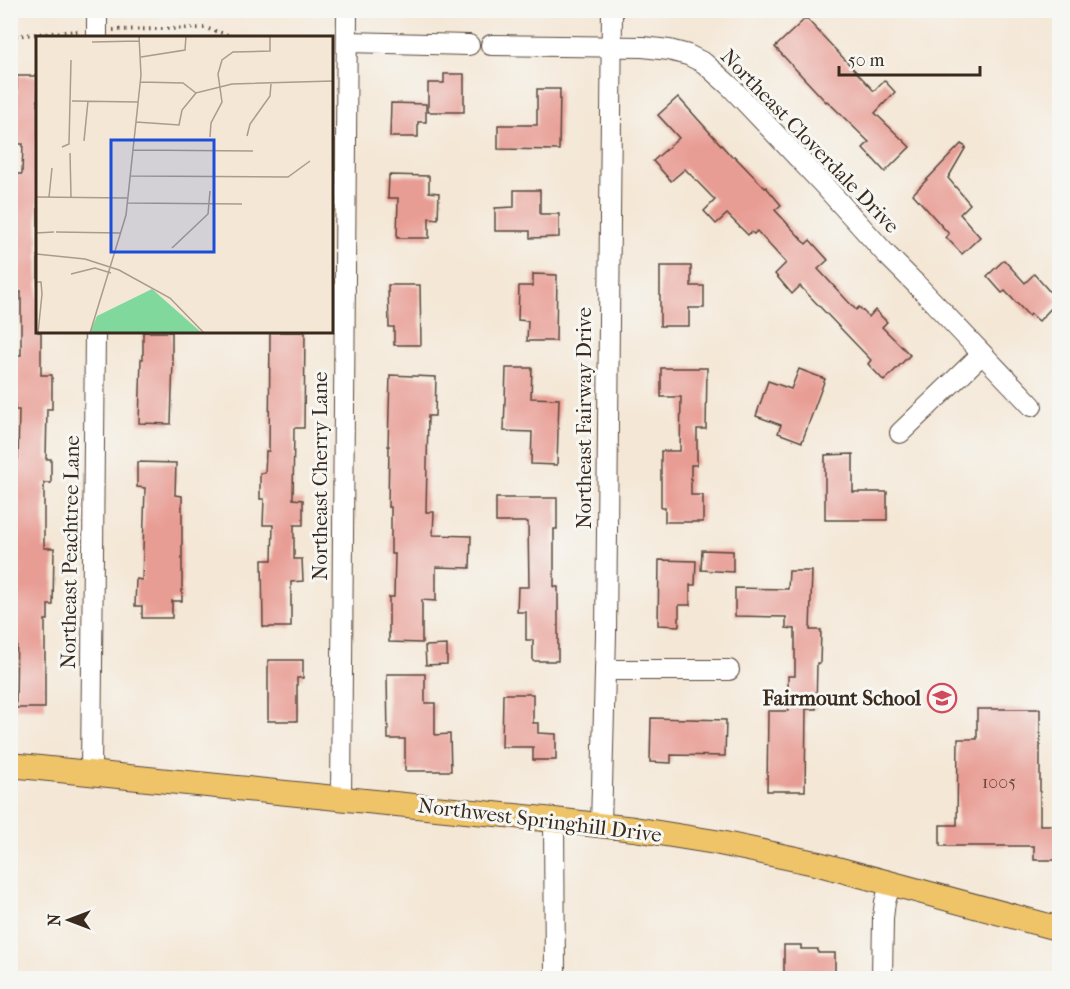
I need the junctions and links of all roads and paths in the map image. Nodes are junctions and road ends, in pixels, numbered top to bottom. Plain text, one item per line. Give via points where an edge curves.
1 (97, 10) edge
2 (347, 10) edge
3 (612, 10) edge
4 (97, 34) edge
5 (10, 36) edge
6 (232, 36) edge
7 (347, 42) junction
8 (469, 45) dead end
9 (491, 45) dead end
10 (612, 46) junction
11 (95, 333) edge
12 (982, 354) junction
13 (1032, 406) dead end
14 (900, 433) dead end
15 (605, 670) junction
16 (729, 670) dead end
17 (10, 765) edge
18 (91, 773) junction
19 (341, 798) junction
20 (554, 820) junction
21 (601, 825) junction
22 (891, 883) junction
23 (1059, 929) edge
24 (555, 978) edge
25 (882, 978) edge

1 - 4 street
2 - 7 street, Northeast Cherry Lane
3 - 10 street, Northeast Fairway Drive
4 - 5 path
4 - 6 path via 206,28
7 - 8 street
7 - 19 street, Northeast Cherry Lane
9 - 10 street, Northeast Cloverdale Drive
10 - 12 street, Northeast Cloverdale Drive via 678,53 704,63
10 - 15 street, Northeast Fairway Drive
11 - 18 street, Northeast Peachtree Lane
12 - 13 street, Northeast Cloverdale Drive
12 - 14 street
15 - 16 street
15 - 21 street, Northeast Fairway Drive
17 - 18 main road, Northwest Springhill Drive
18 - 19 main road, Northwest Springhill Drive
19 - 20 main road, Northwest Springhill Drive
20 - 21 main road, Northwest Springhill Drive
20 - 24 street
21 - 22 main road, Northwest Springhill Drive via 716,842
22 - 23 main road, Northwest Springhill Drive
22 - 25 street via 883,918

